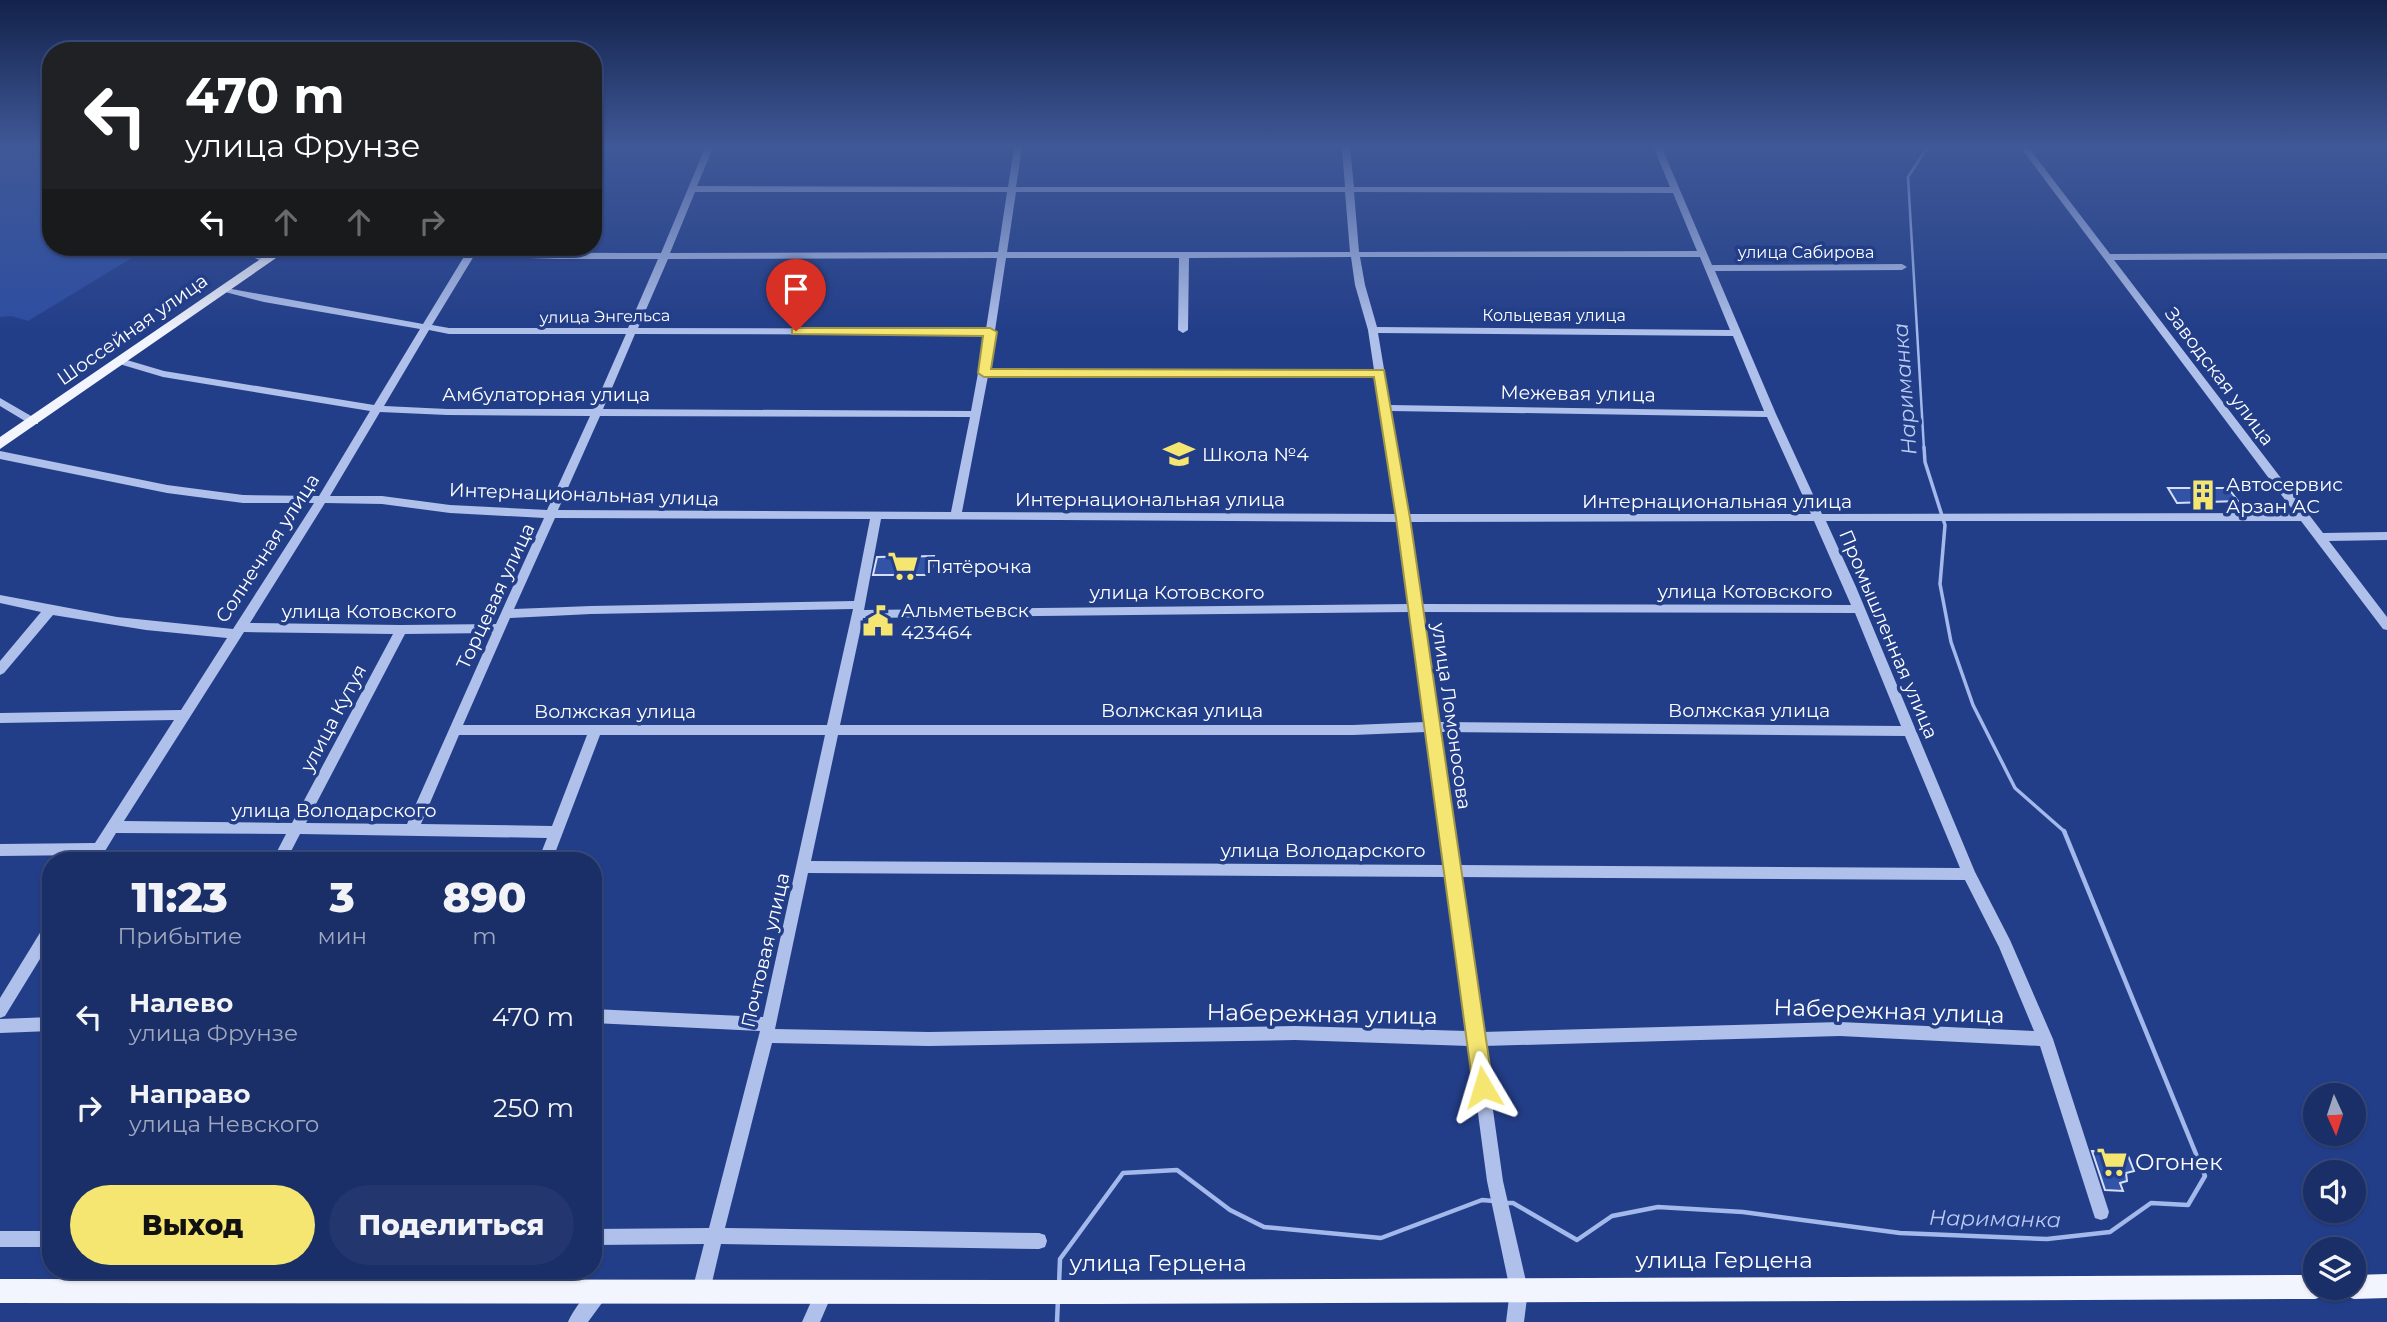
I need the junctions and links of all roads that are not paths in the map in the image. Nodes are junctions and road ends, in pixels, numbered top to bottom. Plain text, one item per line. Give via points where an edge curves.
1 (683, 210) edge
2 (1010, 210) edge
3 (1352, 210) edge
4 (1684, 210) edge
5 (2073, 210) edge
6 (664, 254) junction
7 (1003, 254) junction
8 (1184, 254) junction
9 (1356, 254) junction
10 (1703, 254) junction
11 (602, 255) edge
12 (257, 256) edge
13 (273, 256) edge
14 (469, 256) edge
15 (2387, 256) edge
16 (2109, 257) junction
17 (267, 260) junction
18 (1902, 267) dead end
19 (1709, 268) junction
20 (224, 289) junction
21 (427, 328) junction
22 (1183, 330) dead end
23 (1373, 330) junction
24 (630, 331) junction
25 (990, 332) junction
26 (1735, 333) junction
27 (120, 361) junction
28 (984, 373) junction
29 (1380, 373) junction
30 (0, 401) edge
31 (1385, 408) junction
32 (377, 409) junction
33 (595, 412) junction
34 (976, 414) junction
35 (1771, 414) junction
36 (34, 422) junction
37 (0, 444) edge
38 (0, 456) edge
39 (323, 498) junction
40 (551, 514) junction
41 (876, 516) junction
42 (956, 516) junction
43 (2305, 517) junction
44 (1403, 518) junction
45 (1818, 519) junction
46 (2387, 536) edge
47 (2319, 537) junction
48 (0, 599) edge
49 (1415, 608) junction
50 (1858, 609) junction
51 (858, 610) junction
52 (50, 611) junction
53 (507, 614) junction
54 (2387, 626) edge
55 (498, 628) junction
56 (237, 630) junction
57 (401, 630) junction
58 (0, 670) edge
59 (183, 715) junction
60 (0, 718) edge
61 (1432, 727) junction
62 (454, 730) junction
63 (833, 730) junction
64 (595, 731) junction
65 (1910, 731) junction
66 (113, 827) junction
67 (412, 828) junction
68 (295, 830) junction
69 (556, 832) junction
70 (0, 850) edge
71 (42, 852) edge
72 (97, 852) edge
73 (284, 852) edge
74 (548, 852) edge
75 (803, 867) junction
76 (1453, 870) junction
77 (1969, 874) junction
78 (42, 943) edge
79 (0, 1011) edge
80 (602, 1017) edge
81 (42, 1024) edge
82 (0, 1026) edge
83 (767, 1030) junction
84 (1477, 1039) junction
85 (2045, 1039) junction
86 (2101, 1212) dead end
87 (1502, 1220) joint
88 (716, 1236) junction
89 (602, 1237) edge
90 (0, 1239) edge
91 (42, 1239) edge
92 (1039, 1241) dead end
93 (388, 1281) edge
94 (2387, 1286) edge
95 (2303, 1287) edge
96 (2366, 1287) edge
97 (1519, 1290) junction
98 (0, 1291) edge
99 (701, 1291) junction
100 (601, 1292) junction
101 (824, 1292) junction
102 (577, 1322) edge
103 (811, 1322) edge
104 (1515, 1322) edge

1 - 6 street, Торцевая улица
2 - 7 street
3 - 9 street, улица Ломоносова
4 - 10 street, Промышленная улица
5 - 16 street, Заводская улица
6 - 7 street
6 - 11 street
6 - 24 street, Торцевая улица
7 - 8 street
7 - 25 street
8 - 9 street
8 - 22 street
9 - 10 street
9 - 23 street, улица Ломоносова
10 - 19 street, Промышленная улица
12 - 17 street
13 - 17 main road, Шоссейная улица
14 - 21 street, Солнечная улица
15 - 16 street
16 - 43 street, Заводская улица
17 - 20 main road, Шоссейная улица
18 - 19 street, улица Сабирова
19 - 26 street, Промышленная улица
20 - 21 street, улица Энгельса
20 - 27 main road, Шоссейная улица
21 - 24 street, улица Энгельса
21 - 32 street, Солнечная улица
23 - 26 street, Кольцевая улица
23 - 29 street, улица Ломоносова
24 - 25 street, улица Энгельса
24 - 33 street, Торцевая улица
25 - 28 street
26 - 35 street, Промышленная улица
27 - 32 street, Амбулаторная улица via 163,374
27 - 36 main road, Шоссейная улица
28 - 29 street
28 - 34 street
29 - 31 street, улица Ломоносова
30 - 36 street
31 - 35 street, Межевая улица
31 - 44 street, улица Ломоносова
32 - 33 street, Амбулаторная улица
32 - 39 street, Солнечная улица
33 - 34 street, Амбулаторная улица
33 - 40 street, Торцевая улица
34 - 42 street
35 - 45 street, Промышленная улица
36 - 37 main road, Шоссейная улица
38 - 39 street, Интернациональная улица via 243,499
39 - 40 street, Интернациональная улица
39 - 56 street, Солнечная улица
40 - 41 street, Интернациональная улица
40 - 53 street, Торцевая улица
41 - 42 street, Интернациональная улица
41 - 51 street, Почтовая улица
42 - 44 street, Интернациональная улица
43 - 45 street, Интернациональная улица
43 - 47 street, Заводская улица
44 - 45 street, Интернациональная улица
44 - 49 street, улица Ломоносова
45 - 50 street, Промышленная улица
46 - 47 street
47 - 54 street, Заводская улица
48 - 52 street, улица Котовского
49 - 50 street, улица Котовского
49 - 51 street, улица Котовского
49 - 61 street, улица Ломоносова
50 - 65 street, Промышленная улица
51 - 53 street, улица Котовского
51 - 63 street, Почтовая улица
52 - 56 street, улица Котовского via 185,631
52 - 58 street
53 - 55 street, Торцевая улица
55 - 57 street, улица Котовского
55 - 62 street, Торцевая улица
56 - 57 street, улица Котовского
56 - 59 street, Солнечная улица
57 - 68 street, улица Кутуя
59 - 60 street
59 - 66 street, Солнечная улица
61 - 63 street, Волжская улица
61 - 65 street, Волжская улица
61 - 76 street, улица Ломоносова
62 - 64 street, Волжская улица
62 - 67 street, Торцевая улица
63 - 64 street, Волжская улица
63 - 75 street, Почтовая улица
64 - 69 street
65 - 77 street, Промышленная улица
66 - 68 street, улица Володарского
66 - 72 street, Солнечная улица
67 - 68 street, улица Володарского
67 - 69 street, улица Володарского
68 - 73 street, улица Кутуя
69 - 74 street
70 - 71 street
75 - 76 street, улица Володарского
75 - 83 street, Почтовая улица
76 - 77 street, улица Володарского
76 - 84 street, улица Ломоносова
77 - 85 street, Промышленная улица
78 - 79 street
80 - 83 street, Набережная улица
81 - 82 street
83 - 84 street, Набережная улица via 929,1039 1294,1033
83 - 88 street, Почтовая улица
84 - 85 street, Набережная улица via 1840,1029
84 - 87 street, улица Ломоносова
85 - 86 street, Промышленная улица
87 - 97 street, улица Ломоносова
88 - 89 street
88 - 92 street
88 - 99 street, Почтовая улица
90 - 91 street
93 - 98 main road, улица Герцена
93 - 100 main road, улица Герцена
94 - 96 main road
95 - 97 main road, улица Герцена
97 - 101 main road, улица Герцена
97 - 104 street
99 - 100 main road, улица Герцена
99 - 101 main road, улица Герцена
100 - 102 street
101 - 103 street

